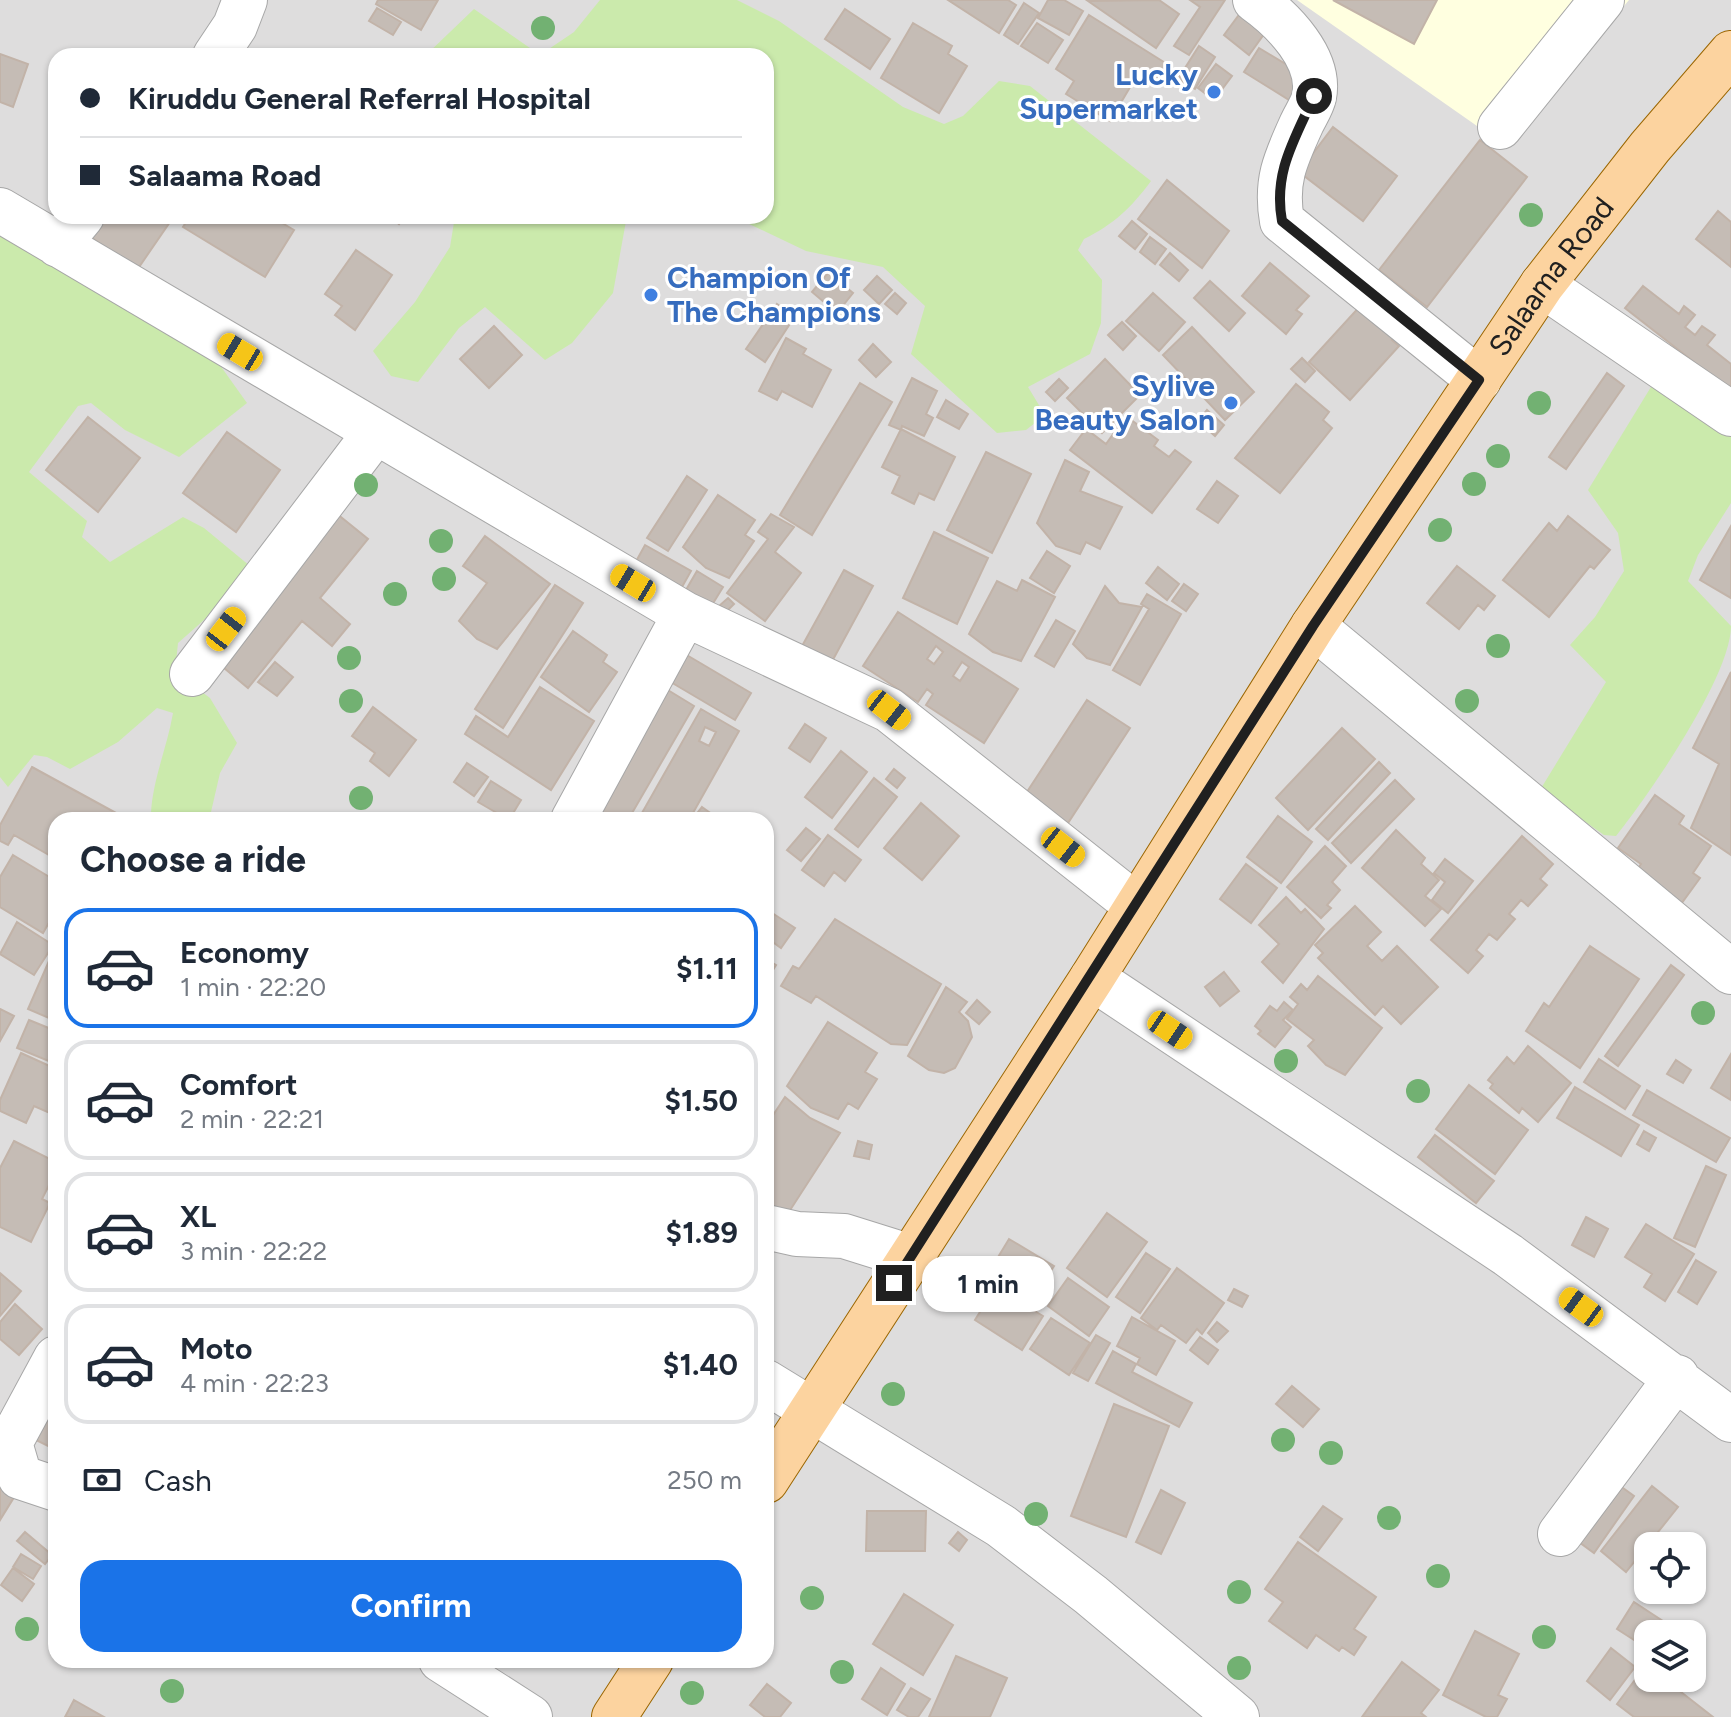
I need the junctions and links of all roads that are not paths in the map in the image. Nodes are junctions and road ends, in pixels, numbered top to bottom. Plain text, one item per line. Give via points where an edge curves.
1 (245, 0) edge
2 (1255, 0) edge
3 (1602, 0) edge
4 (220, 48) edge
5 (1731, 53) edge
6 (1500, 127) dead end
7 (0, 210) edge
8 (48, 224) edge
9 (49, 224) edge
10 (70, 230) edge
11 (1542, 285) junction
12 (1479, 380) junction
13 (1731, 414) edge
14 (375, 433) junction
15 (685, 614) junction
16 (1313, 626) junction
17 (192, 674) dead end
18 (577, 812) edge
19 (1137, 906) junction
20 (1731, 972) edge
21 (1092, 978) junction
22 (774, 1229) edge
23 (911, 1257) junction
24 (48, 1373) edge
25 (1677, 1377) junction
26 (774, 1387) edge
27 (812, 1410) junction
28 (1731, 1420) edge
29 (774, 1469) edge
30 (48, 1486) edge
31 (1560, 1534) dead end
32 (453, 1668) edge
33 (646, 1668) edge
34 (530, 1717) edge
35 (614, 1717) edge
36 (1237, 1717) edge

1 - 4 street
2 - 12 street via 1311,61 1314,96 1277,192 1282,221
3 - 6 street
5 - 11 main road, Salaama Road
7 - 8 street
9 - 10 street
10 - 14 street
11 - 12 main road, Salaama Road
11 - 13 street
12 - 16 main road, Salaama Road
14 - 15 street
14 - 17 street
15 - 18 street
15 - 19 street via 889,710
16 - 19 main road, Salaama Road
16 - 20 street
19 - 21 main road, Salaama Road
21 - 23 main road, Salaama Road
21 - 25 street via 1508,1255
22 - 23 street via 844,1236
23 - 27 main road, Salaama Road
24 - 30 street via 10,1443 20,1477
25 - 28 street
25 - 31 street
26 - 27 street
27 - 29 main road, Salaama Road
27 - 36 street via 1001,1526
32 - 34 street
33 - 35 main road

